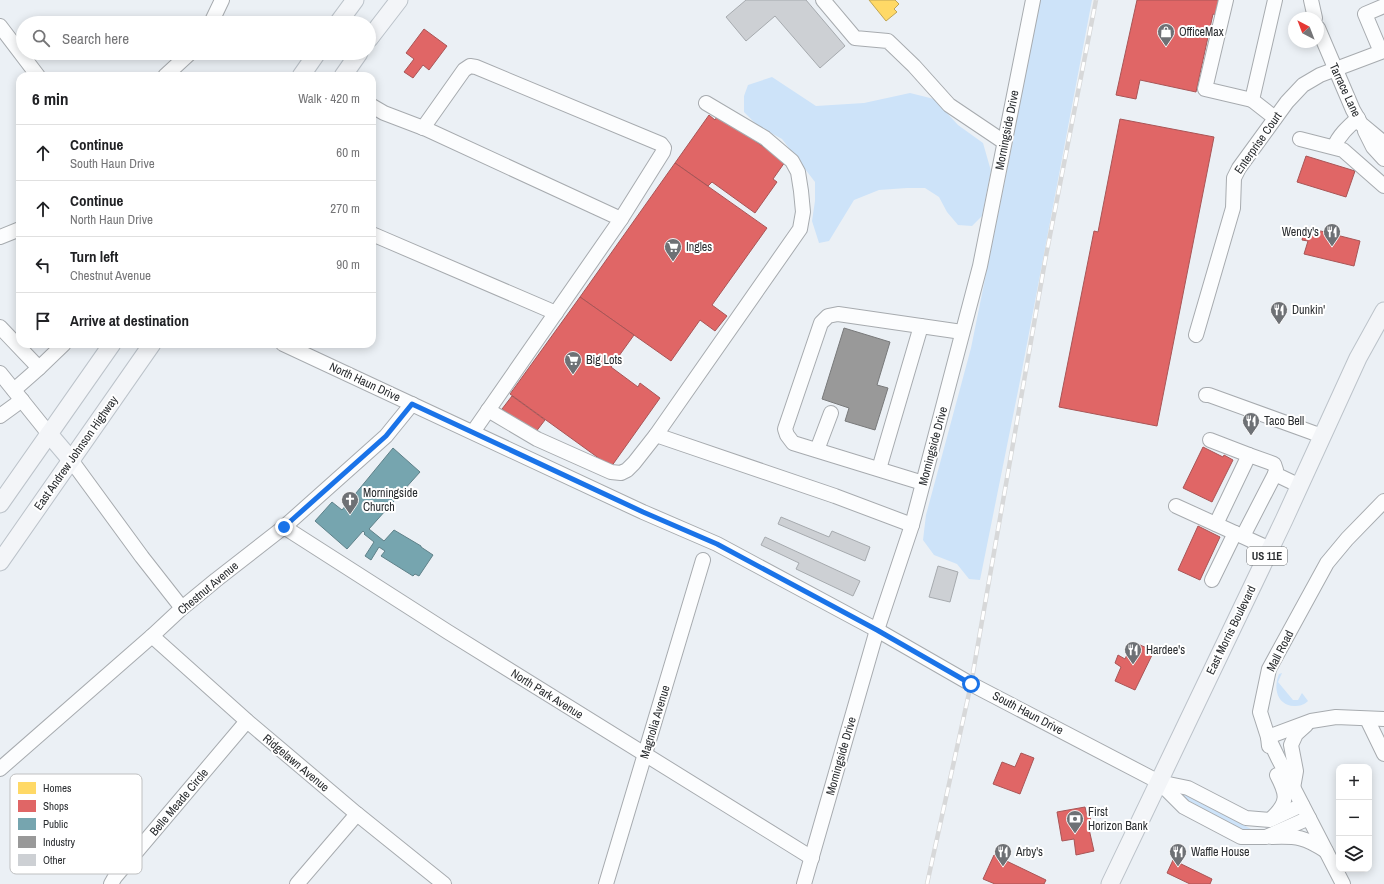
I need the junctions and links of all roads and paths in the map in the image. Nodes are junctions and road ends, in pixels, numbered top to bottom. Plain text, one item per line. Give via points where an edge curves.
1 (222, 0) edge
2 (355, 0) edge
3 (399, 0) edge
4 (823, 0) edge
5 (1033, 0) edge
6 (1226, 0) edge
7 (1275, 0) edge
8 (1311, 0) edge
9 (1384, 6) edge
10 (1314, 12) edge
11 (214, 16) edge
12 (343, 16) edge
13 (0, 26) edge
14 (376, 30) edge
15 (1324, 43) edge
16 (16, 47) edge
17 (26, 60) edge
18 (182, 60) edge
19 (312, 60) edge
20 (354, 60) edge
21 (1335, 70) junction
22 (35, 72) edge
23 (169, 72) edge
24 (304, 72) edge
25 (346, 72) edge
26 (1252, 100) junction
27 (706, 103) dead end
28 (376, 109) edge
29 (1275, 118) junction
30 (1360, 121) junction
31 (423, 128) junction
32 (1300, 139) dead end
33 (1004, 142) junction
34 (1384, 143) edge
35 (1334, 147) junction
36 (1384, 159) edge
37 (1384, 186) edge
38 (621, 219) junction
39 (16, 231) edge
40 (376, 236) edge
41 (0, 237) edge
42 (1384, 311) edge
43 (556, 313) junction
44 (921, 326) junction
45 (0, 327) edge
46 (962, 332) junction
47 (1196, 335) dead end
48 (16, 344) edge
49 (20, 348) edge
50 (60, 348) edge
51 (109, 348) edge
52 (149, 348) edge
53 (293, 348) edge
54 (39, 368) junction
55 (0, 373) edge
56 (18, 395) junction
57 (1206, 395) dead end
58 (412, 404) junction
59 (488, 410) junction
60 (831, 413) dead end
61 (0, 416) edge
62 (473, 432) junction
63 (49, 434) junction
64 (656, 435) junction
65 (1322, 436) junction
66 (1210, 440) dead end
67 (817, 450) junction
68 (1249, 454) junction
69 (71, 460) junction
70 (879, 469) junction
71 (1275, 474) junction
72 (923, 483) junction
73 (1300, 486) junction
74 (1384, 501) edge
75 (0, 504) edge
76 (1176, 506) dead end
77 (1216, 524) junction
78 (912, 525) junction
79 (284, 527) junction
80 (1239, 534) junction
81 (1270, 549) junction
82 (703, 560) dead end
83 (0, 562) edge
84 (1212, 580) dead end
85 (182, 608) junction
86 (877, 630) junction
87 (152, 636) junction
88 (1367, 718) junction
89 (1384, 719) edge
90 (247, 721) junction
91 (1311, 721) junction
92 (1268, 737) junction
93 (1384, 754) edge
94 (645, 756) junction
95 (0, 769) edge
96 (1159, 782) junction
97 (1294, 788) junction
98 (1306, 811) junction
99 (357, 814) junction
100 (1270, 820) junction
101 (1266, 837) junction
102 (142, 847) edge
103 (1326, 852) junction
104 (812, 858) junction
105 (119, 874) edge
106 (111, 884) edge
107 (297, 884) edge
108 (444, 884) edge
109 (606, 884) edge
110 (804, 884) edge
111 (1110, 884) edge
112 (1343, 884) edge

1 - 11 street
2 - 12 main road
3 - 14 main road
4 - 33 street via 855,38 888,41 949,105
5 - 33 street, Morningside Drive
6 - 26 street via 1205,89
7 - 26 street
8 - 10 street
9 - 21 street, Enterprise Court via 1365,14 1381,52
13 - 16 street
15 - 21 street, Tarrace Lane
17 - 22 street
18 - 23 street
19 - 24 main road
20 - 25 main road
21 - 29 street, Enterprise Court via 1303,85
21 - 30 street, Tarrace Lane
26 - 29 street
27 - 64 street via 765,138 792,161 798,172 803,212 800,229
28 - 31 street
29 - 47 street, Enterprise Court via 1247,155 1234,178 1233,208
30 - 34 street, Tarrace Lane
30 - 35 street via 1344,131
30 - 36 street via 1373,147
31 - 38 street
31 - 38 street via 464,70 470,66 661,144 664,152
32 - 35 street
33 - 46 street, Morningside Drive via 980,266
35 - 37 street via 1349,154
38 - 43 street
39 - 41 street
40 - 43 street
42 - 65 main road, East Morris Boulevard / US 11E via 1358,358
43 - 59 street
44 - 46 street
44 - 67 street via 838,314 828,316 821,323 785,429 793,443
44 - 70 street
45 - 48 street
46 - 72 street, Morningside Drive
49 - 54 street
50 - 54 street
51 - 63 main road
52 - 69 main road, East Andrew Johnson Highway
53 - 58 street, North Haun Drive
54 - 56 street
55 - 56 street
56 - 61 street
56 - 63 street
57 - 65 street
58 - 62 street, North Haun Drive
58 - 79 street, Chestnut Avenue via 386,436
59 - 62 street
59 - 64 street via 537,439 611,472 627,470
60 - 67 street
62 - 86 street, North Haun Drive via 717,544
63 - 69 main road
63 - 75 main road
64 - 78 street
65 - 73 main road, East Morris Boulevard / US 11E
66 - 68 street
67 - 70 street
68 - 71 street via 1274,464
68 - 77 street
69 - 83 main road, East Andrew Johnson Highway
69 - 85 street
70 - 72 street
71 - 73 street
71 - 80 street
72 - 78 street, Morningside Drive
73 - 81 main road, East Morris Boulevard / US 11E
74 - 92 street, Mall Road via 1327,564 1269,669 1260,712
76 - 77 street
77 - 80 street
78 - 86 street, Morningside Drive
79 - 85 street, Chestnut Avenue
79 - 94 street, North Park Avenue
80 - 81 street
80 - 84 street
81 - 96 main road, East Morris Boulevard / US 11E
82 - 94 street, Magnolia Avenue
85 - 87 street, Chestnut Avenue
86 - 96 street, South Haun Drive via 971,684
86 - 104 street, Morningside Drive
87 - 90 street, Ridgelawn Avenue
87 - 95 street, Chestnut Avenue
88 - 89 street
88 - 91 street via 1336,717
88 - 93 street
90 - 99 street, Ridgelawn Avenue
90 - 102 street, Belle Meade Circle
91 - 92 street
91 - 97 street via 1296,734 1291,745 1296,772
92 - 97 street, Mall Road
92 - 100 street via 1269,753 1285,798 1282,806
94 - 104 street, North Park Avenue
94 - 109 street, Magnolia Avenue
96 - 100 street, South Haun Drive via 1188,788 1246,818
96 - 101 street, South Haun Drive via 1184,807 1241,837
96 - 111 main road, East Morris Boulevard / US 11E
97 - 98 street, Mall Road
98 - 100 street, South Haun Drive
98 - 101 street, South Haun Drive
98 - 103 street, Mall Road
99 - 107 street
99 - 108 street, Ridgelawn Avenue
101 - 103 street via 1295,837 1312,843
103 - 112 street, Mall Road
104 - 110 street, Morningside Drive
105 - 106 street, Belle Meade Circle

